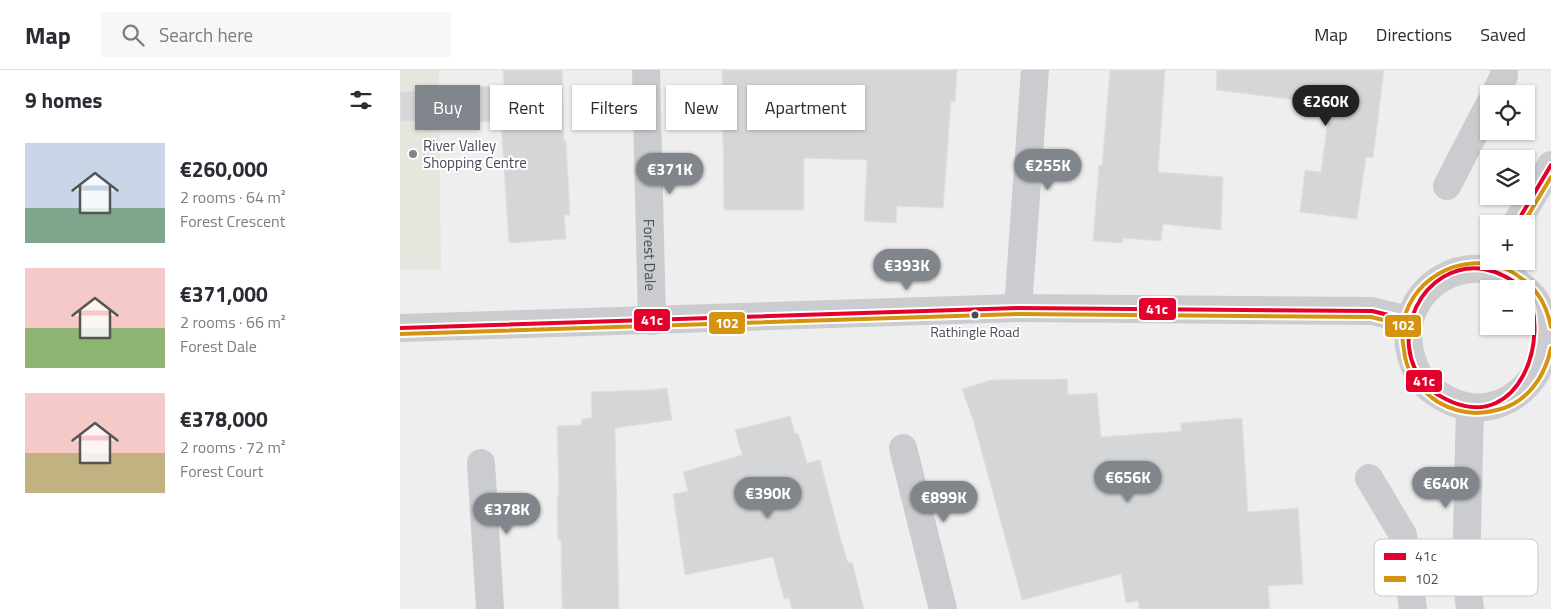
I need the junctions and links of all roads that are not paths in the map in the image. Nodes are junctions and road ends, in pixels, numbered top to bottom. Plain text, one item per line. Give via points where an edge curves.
1 (646, 70) edge
2 (1035, 70) edge
3 (1504, 70) edge
4 (1500, 85) edge
5 (1480, 122) edge
6 (1551, 165) edge
7 (1447, 186) dead end
8 (1521, 215) edge
9 (1480, 268) edge
10 (1503, 270) edge
11 (1516, 280) edge
12 (1535, 300) edge
13 (1018, 308) junction
14 (1409, 320) junction
15 (652, 321) junction
16 (400, 328) edge
17 (1470, 407) junction
18 (903, 448) dead end
19 (481, 463) dead end
20 (1369, 478) dead end
21 (1404, 539) edge
22 (1467, 539) edge
23 (1411, 596) edge
24 (1469, 596) edge
25 (490, 609) edge
26 (944, 609) edge
27 (1413, 609) edge
28 (1470, 609) edge

1 - 15 street, Forest Dale
2 - 13 street
3 - 4 street
5 - 7 street
6 - 8 street
9 - 14 street via 1452,272 1433,283 1418,300
10 - 11 street
12 - 17 street via 1544,317 1547,340 1542,362 1531,382 1514,397 1493,406
13 - 14 street via 1372,311
13 - 15 street
14 - 17 street via 1407,344 1414,367 1428,387 1447,400
15 - 16 street
17 - 22 street
18 - 26 street
19 - 25 street
20 - 21 street
23 - 27 street
24 - 28 street

